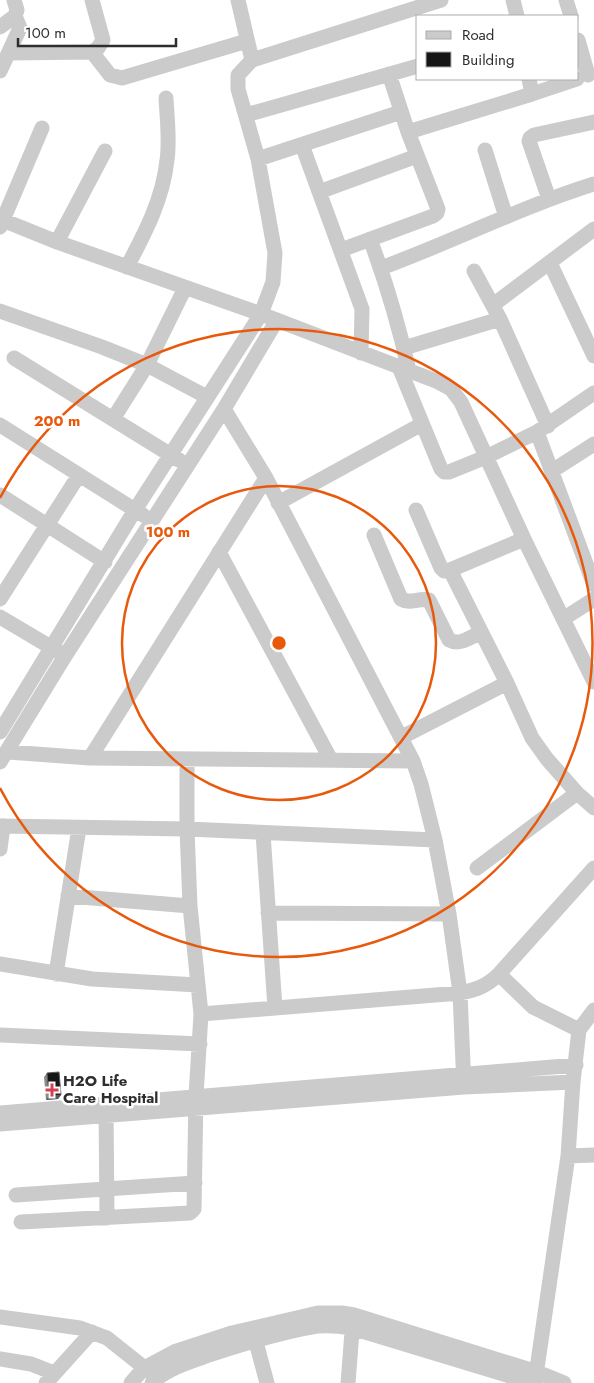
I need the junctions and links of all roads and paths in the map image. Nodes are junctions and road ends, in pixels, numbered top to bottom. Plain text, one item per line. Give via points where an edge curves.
1 (14, 0) edge
2 (92, 0) edge
3 (238, 0) edge
4 (441, 0) edge
5 (513, 0) edge
6 (566, 0) edge
7 (517, 15) edge
8 (571, 15) edge
9 (15, 16) junction
10 (0, 27) edge
11 (247, 41) junction
12 (579, 46) edge
13 (9, 52) junction
14 (92, 52) junction
15 (252, 60) junction
16 (416, 67) edge
17 (0, 71) edge
18 (390, 74) junction
19 (584, 76) edge
20 (529, 80) edge
21 (572, 80) edge
22 (532, 94) junction
23 (166, 98) dead end
24 (401, 112) junction
25 (246, 115) junction
26 (594, 122) edge
27 (42, 128) dead end
28 (408, 132) junction
29 (302, 145) junction
30 (485, 150) dead end
31 (105, 151) dead end
32 (416, 156) junction
33 (258, 160) junction
34 (594, 184) edge
35 (319, 192) junction
36 (550, 199) junction
37 (506, 217) junction
38 (1, 222) edge
39 (594, 229) edge
40 (370, 239) junction
41 (57, 242) junction
42 (341, 250) junction
43 (550, 263) junction
44 (127, 267) junction
45 (381, 268) junction
46 (474, 271) dead end
47 (185, 288) junction
48 (493, 305) junction
49 (0, 311) edge
50 (261, 314) junction
51 (500, 319) junction
52 (278, 320) junction
53 (404, 348) junction
54 (361, 353) junction
55 (594, 356) edge
56 (14, 358) dead end
57 (147, 365) junction
58 (404, 369) junction
59 (594, 393) edge
60 (208, 397) junction
61 (224, 409) junction
62 (113, 420) junction
63 (422, 424) junction
64 (0, 426) edge
65 (543, 429) junction
66 (594, 444) edge
67 (170, 455) junction
68 (486, 456) junction
69 (187, 464) junction
70 (552, 471) junction
71 (79, 475) junction
72 (266, 478) junction
73 (0, 496) edge
74 (278, 503) junction
75 (135, 510) junction
76 (416, 510) dead end
77 (152, 520) junction
78 (46, 525) junction
79 (374, 535) dead end
80 (524, 539) junction
81 (219, 552) junction
82 (105, 562) junction
83 (450, 570) junction
84 (594, 585) edge
85 (0, 599) edge
86 (594, 599) edge
87 (0, 616) edge
88 (563, 619) junction
89 (481, 632) junction
90 (51, 647) junction
91 (65, 656) junction
92 (594, 682) edge
93 (507, 683) junction
94 (0, 732) edge
95 (402, 737) junction
96 (4, 757) edge
97 (90, 758) junction
98 (187, 760) junction
99 (331, 760) junction
100 (413, 761) junction
101 (577, 793) junction
102 (594, 808) edge
103 (2, 826) edge
104 (79, 828) junction
105 (187, 830) junction
106 (263, 833) junction
107 (435, 840) junction
108 (0, 849) edge
109 (477, 868) dead end
110 (594, 868) edge
111 (68, 896) junction
112 (190, 906) junction
113 (268, 913) junction
114 (449, 914) junction
115 (0, 964) edge
116 (56, 974) junction
117 (499, 974) junction
118 (198, 985) junction
119 (460, 993) junction
120 (274, 1008) junction
121 (594, 1010) edge
122 (201, 1014) junction
123 (580, 1030) junction
124 (0, 1035) edge
125 (200, 1044) junction
126 (576, 1064) junction
127 (464, 1081) junction
128 (573, 1082) junction
129 (197, 1102) junction
130 (106, 1110) junction
131 (0, 1113) edge
132 (0, 1124) edge
133 (594, 1155) edge
134 (568, 1156) junction
135 (196, 1183) junction
136 (107, 1188) junction
137 (16, 1195) dead end
138 (107, 1218) junction
139 (21, 1222) dead end
140 (0, 1317) edge
141 (353, 1322) junction
142 (92, 1332) junction
143 (253, 1334) junction
144 (0, 1359) edge
145 (144, 1368) junction
146 (50, 1378) edge
147 (535, 1379) edge
148 (154, 1380) edge
149 (132, 1383) edge
150 (267, 1383) edge
151 (348, 1383) edge
152 (564, 1383) edge

1 - 9 street
2 - 14 street via 103,40
3 - 11 street
4 - 15 street
5 - 7 street
6 - 8 street
9 - 10 street
9 - 13 street via 20,28
11 - 14 street via 122,78 110,75
11 - 15 street
12 - 19 street
13 - 14 street
13 - 17 street
15 - 25 street via 238,74 238,89
16 - 18 street
18 - 24 street
18 - 25 street
20 - 22 street
21 - 22 street
22 - 28 street
23 - 44 street via 167,160 162,189 151,222
24 - 28 street
24 - 29 street
25 - 33 street
26 - 36 street via 530,138
27 - 38 street
28 - 32 street
29 - 33 street
29 - 35 street
30 - 37 street
31 - 41 street
32 - 35 street
32 - 40 street via 437,213
33 - 50 street via 275,253 273,282
34 - 36 street
35 - 42 street
36 - 37 street
37 - 45 street
38 - 41 street
39 - 43 street
40 - 42 street
40 - 45 street
41 - 44 street
42 - 54 street via 362,309
43 - 48 street
43 - 55 street
44 - 47 street
45 - 53 street
46 - 48 street
47 - 50 street
47 - 57 street
48 - 51 street
49 - 57 street
50 - 52 street
50 - 60 street
51 - 53 street
51 - 65 street
52 - 54 street
52 - 61 street
53 - 58 street
54 - 58 street
56 - 62 street
57 - 60 street
57 - 62 street
58 - 63 street
58 - 68 street via 451,389 461,402
59 - 65 street
60 - 67 street
61 - 69 street
61 - 72 street
62 - 67 street
63 - 68 street via 444,472
63 - 74 street
64 - 71 street
65 - 68 street
65 - 70 street
66 - 70 street
67 - 69 street
67 - 75 street
68 - 80 street
69 - 77 street
70 - 84 street
71 - 75 street
71 - 78 street
72 - 74 street
72 - 81 street
73 - 78 street
74 - 95 street
75 - 77 street
75 - 82 street
76 - 83 street via 441,568
77 - 91 street
78 - 82 street
78 - 85 street
79 - 89 street via 401,599 410,602 424,598 429,600 449,640 454,643
80 - 83 street
80 - 88 street
81 - 97 street
81 - 99 street
82 - 90 street
83 - 89 street
86 - 88 street
87 - 90 street
88 - 92 street
89 - 93 street
90 - 91 street
90 - 94 street
91 - 96 street
93 - 95 street
93 - 101 street via 532,738
95 - 100 street
96 - 97 street
97 - 98 street
98 - 99 street
98 - 105 street
99 - 100 street
100 - 107 street
101 - 102 street
101 - 109 street
103 - 104 street
103 - 108 street
104 - 105 street
104 - 111 street
105 - 106 street
105 - 112 street
106 - 107 street
106 - 113 street
107 - 114 street
110 - 117 street
111 - 112 street
111 - 116 street
112 - 118 street
113 - 114 street
113 - 120 street
114 - 119 street
115 - 116 street
116 - 118 street
117 - 119 street via 486,986
117 - 123 street via 533,1007
118 - 122 street
119 - 120 street
119 - 127 street
120 - 122 street
121 - 123 street
122 - 125 street
123 - 126 street
124 - 125 street
125 - 129 street
126 - 127 street
126 - 128 street
127 - 128 street
127 - 129 street
128 - 134 street
129 - 130 street
129 - 135 street
130 - 131 street
130 - 132 street
130 - 136 street
133 - 134 street
134 - 147 street
135 - 136 street
135 - 138 street via 194,1209 190,1213
136 - 137 street
136 - 138 street
138 - 139 street
140 - 142 street
141 - 143 street via 342,1313 318,1313
141 - 147 street
141 - 151 street
142 - 145 street via 107,1338
142 - 146 street
143 - 145 street via 232,1332 174,1352
143 - 148 street via 178,1366
143 - 150 street
144 - 146 street via 31,1364
145 - 148 street
145 - 149 street
147 - 152 street

